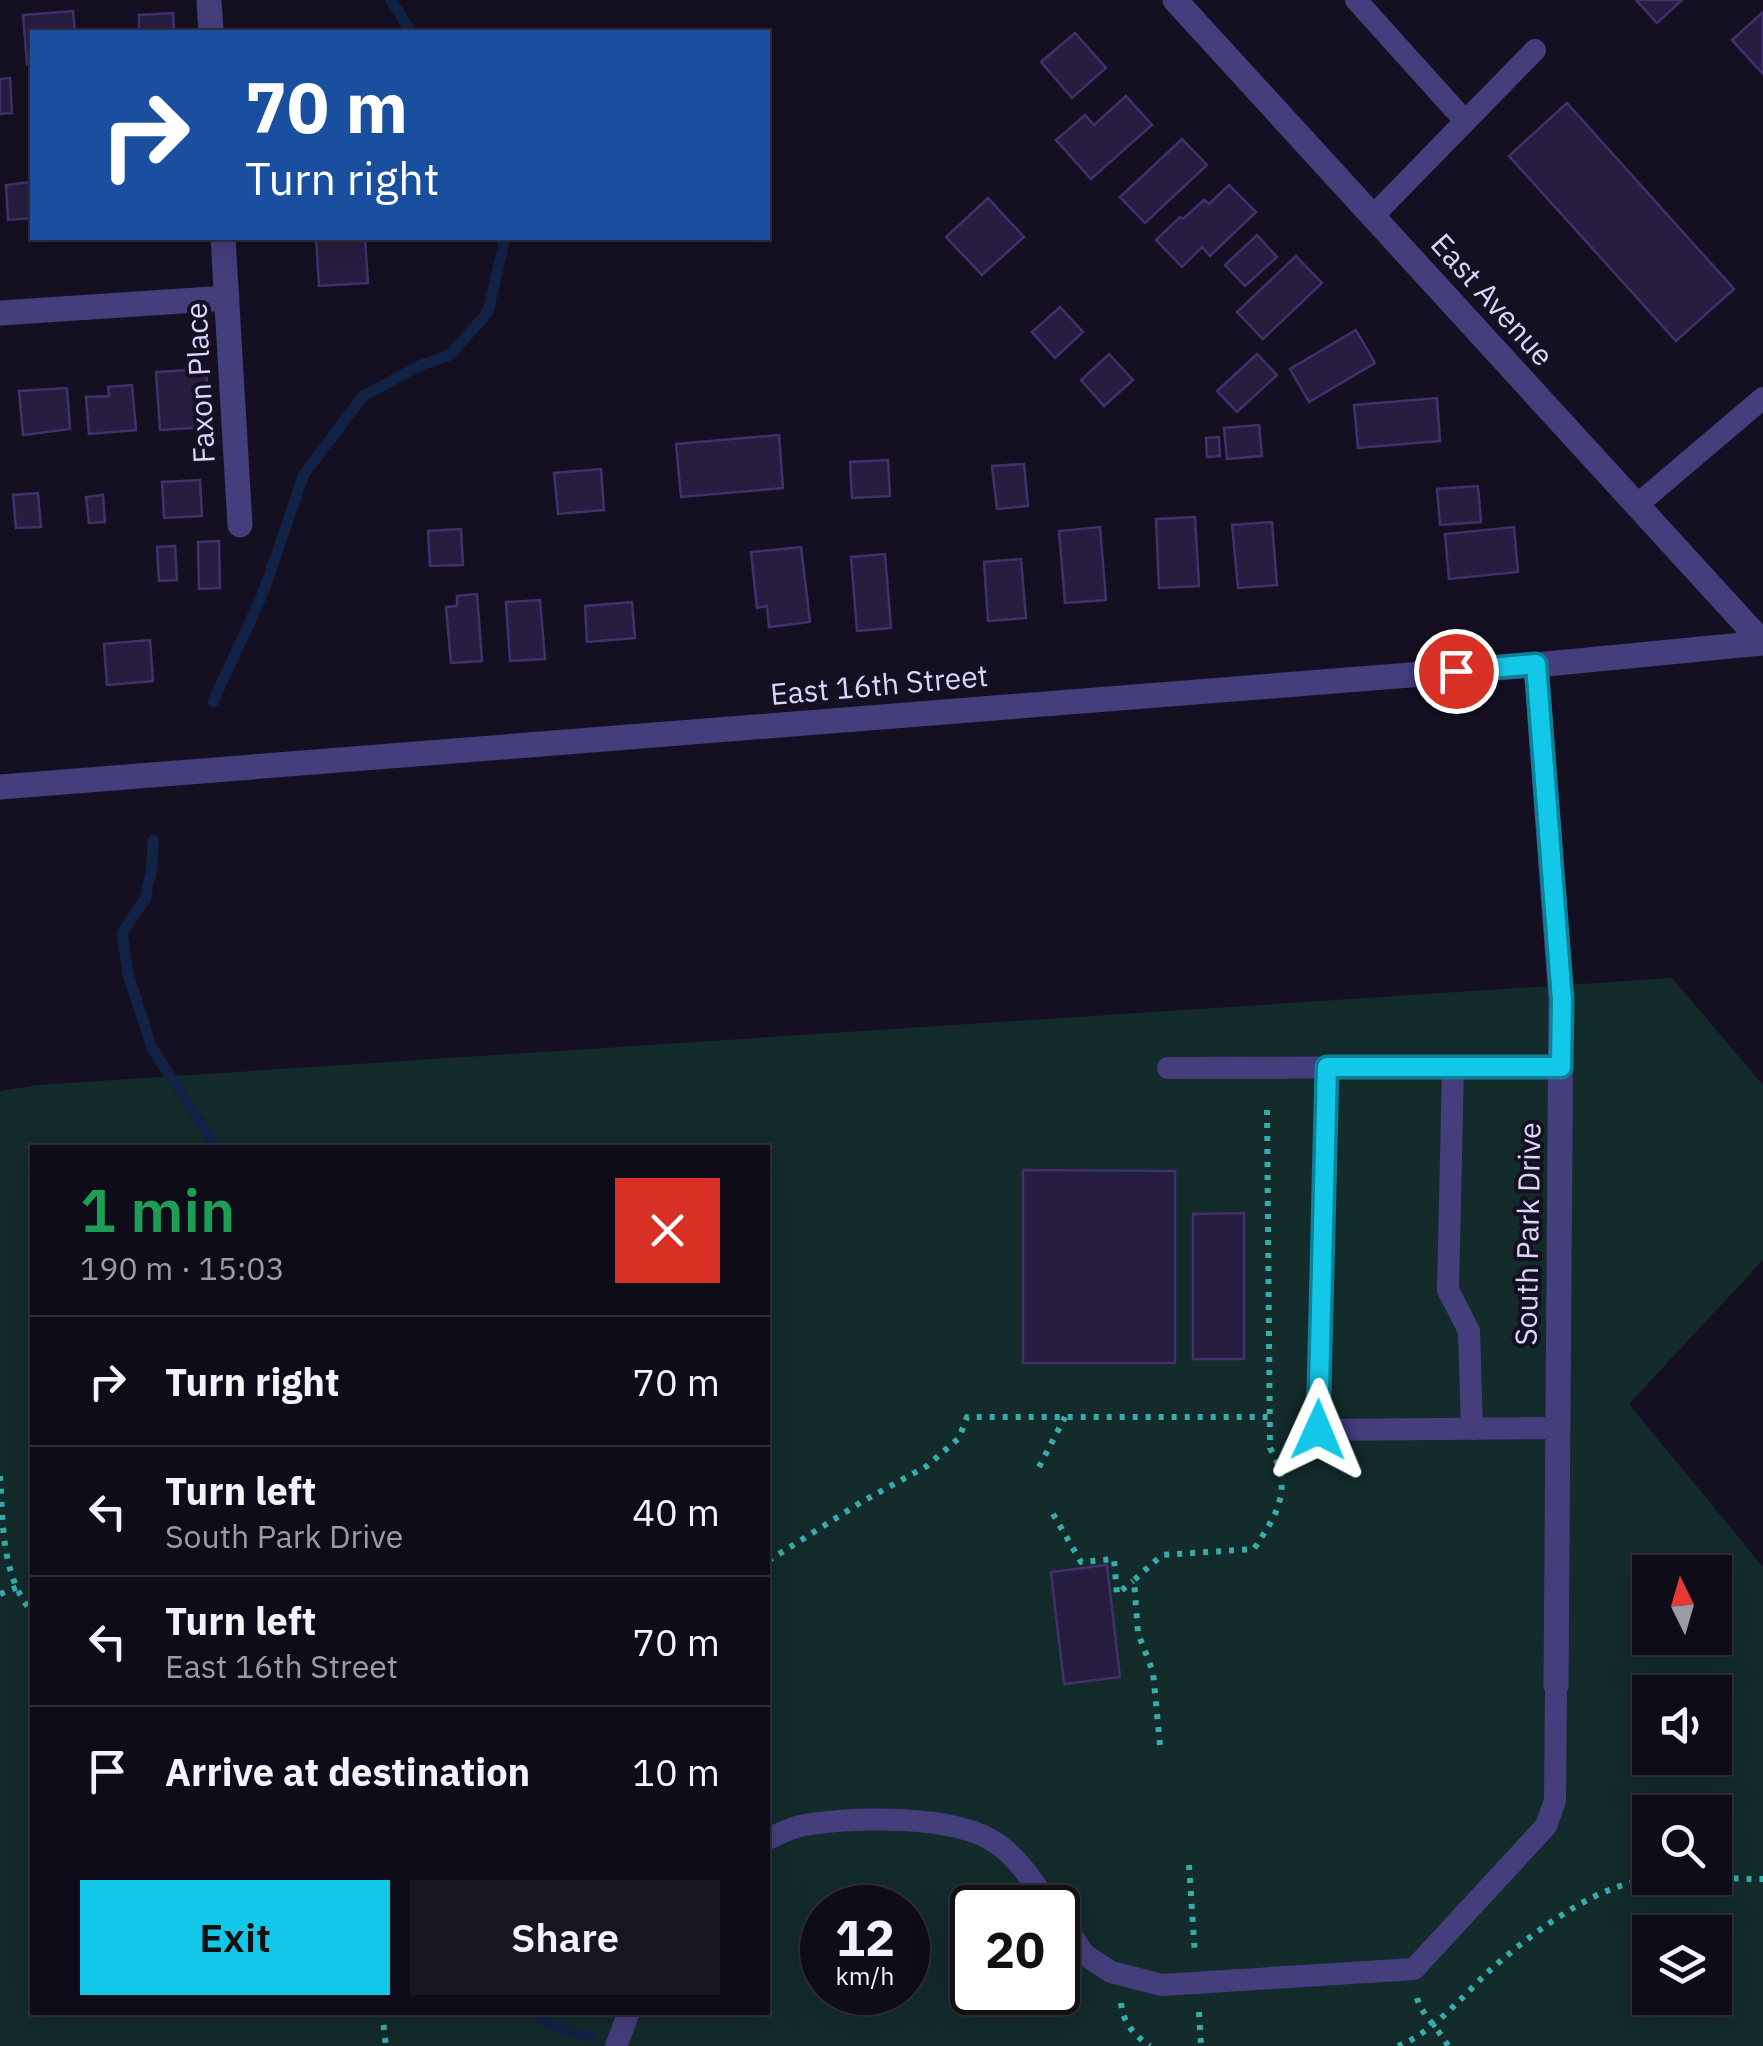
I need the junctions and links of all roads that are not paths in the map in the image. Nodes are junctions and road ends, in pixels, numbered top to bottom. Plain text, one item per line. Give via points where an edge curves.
1 (209, 0) edge
2 (1175, 0) edge
3 (1356, 0) edge
4 (211, 30) edge
5 (1535, 50) dead end
6 (1466, 121) junction
7 (1373, 216) junction
8 (223, 240) edge
9 (227, 298) junction
10 (0, 312) edge
11 (1763, 398) edge
12 (1637, 505) junction
13 (240, 525) dead end
14 (1763, 643) edge
15 (1536, 664) junction
16 (0, 787) edge
17 (1327, 1067) junction
18 (1454, 1067) junction
19 (1561, 1067) junction
20 (1168, 1068) dead end
21 (1472, 1428) junction
22 (1558, 1428) junction
23 (1556, 1685) joint
24 (770, 1838) edge
25 (1035, 1885) edge
26 (1080, 1947) edge
27 (628, 2015) edge
28 (616, 2046) edge

1 - 4 street
2 - 7 street, East Avenue
3 - 6 lane
5 - 6 lane
6 - 7 lane
7 - 12 street, East Avenue
8 - 9 street, Faxon Place
9 - 10 street
9 - 13 street, Faxon Place
11 - 12 lane
12 - 14 street, East Avenue
14 - 15 street, East 16th Street
15 - 16 street, East 16th Street
15 - 19 street, South Park Drive via 1562,1000
17 - 18 lane
17 - 20 lane
17 - 21 lane via 1318,1430
18 - 19 lane
18 - 21 lane via 1448,1290 1468,1332
19 - 22 street, South Park Drive
21 - 22 lane
22 - 23 street, South Park Drive
23 - 26 lane via 1555,1801 1546,1826 1414,1969 1162,1986 1111,1972
24 - 25 lane via 801,1826 861,1821 946,1824 998,1844
27 - 28 lane

